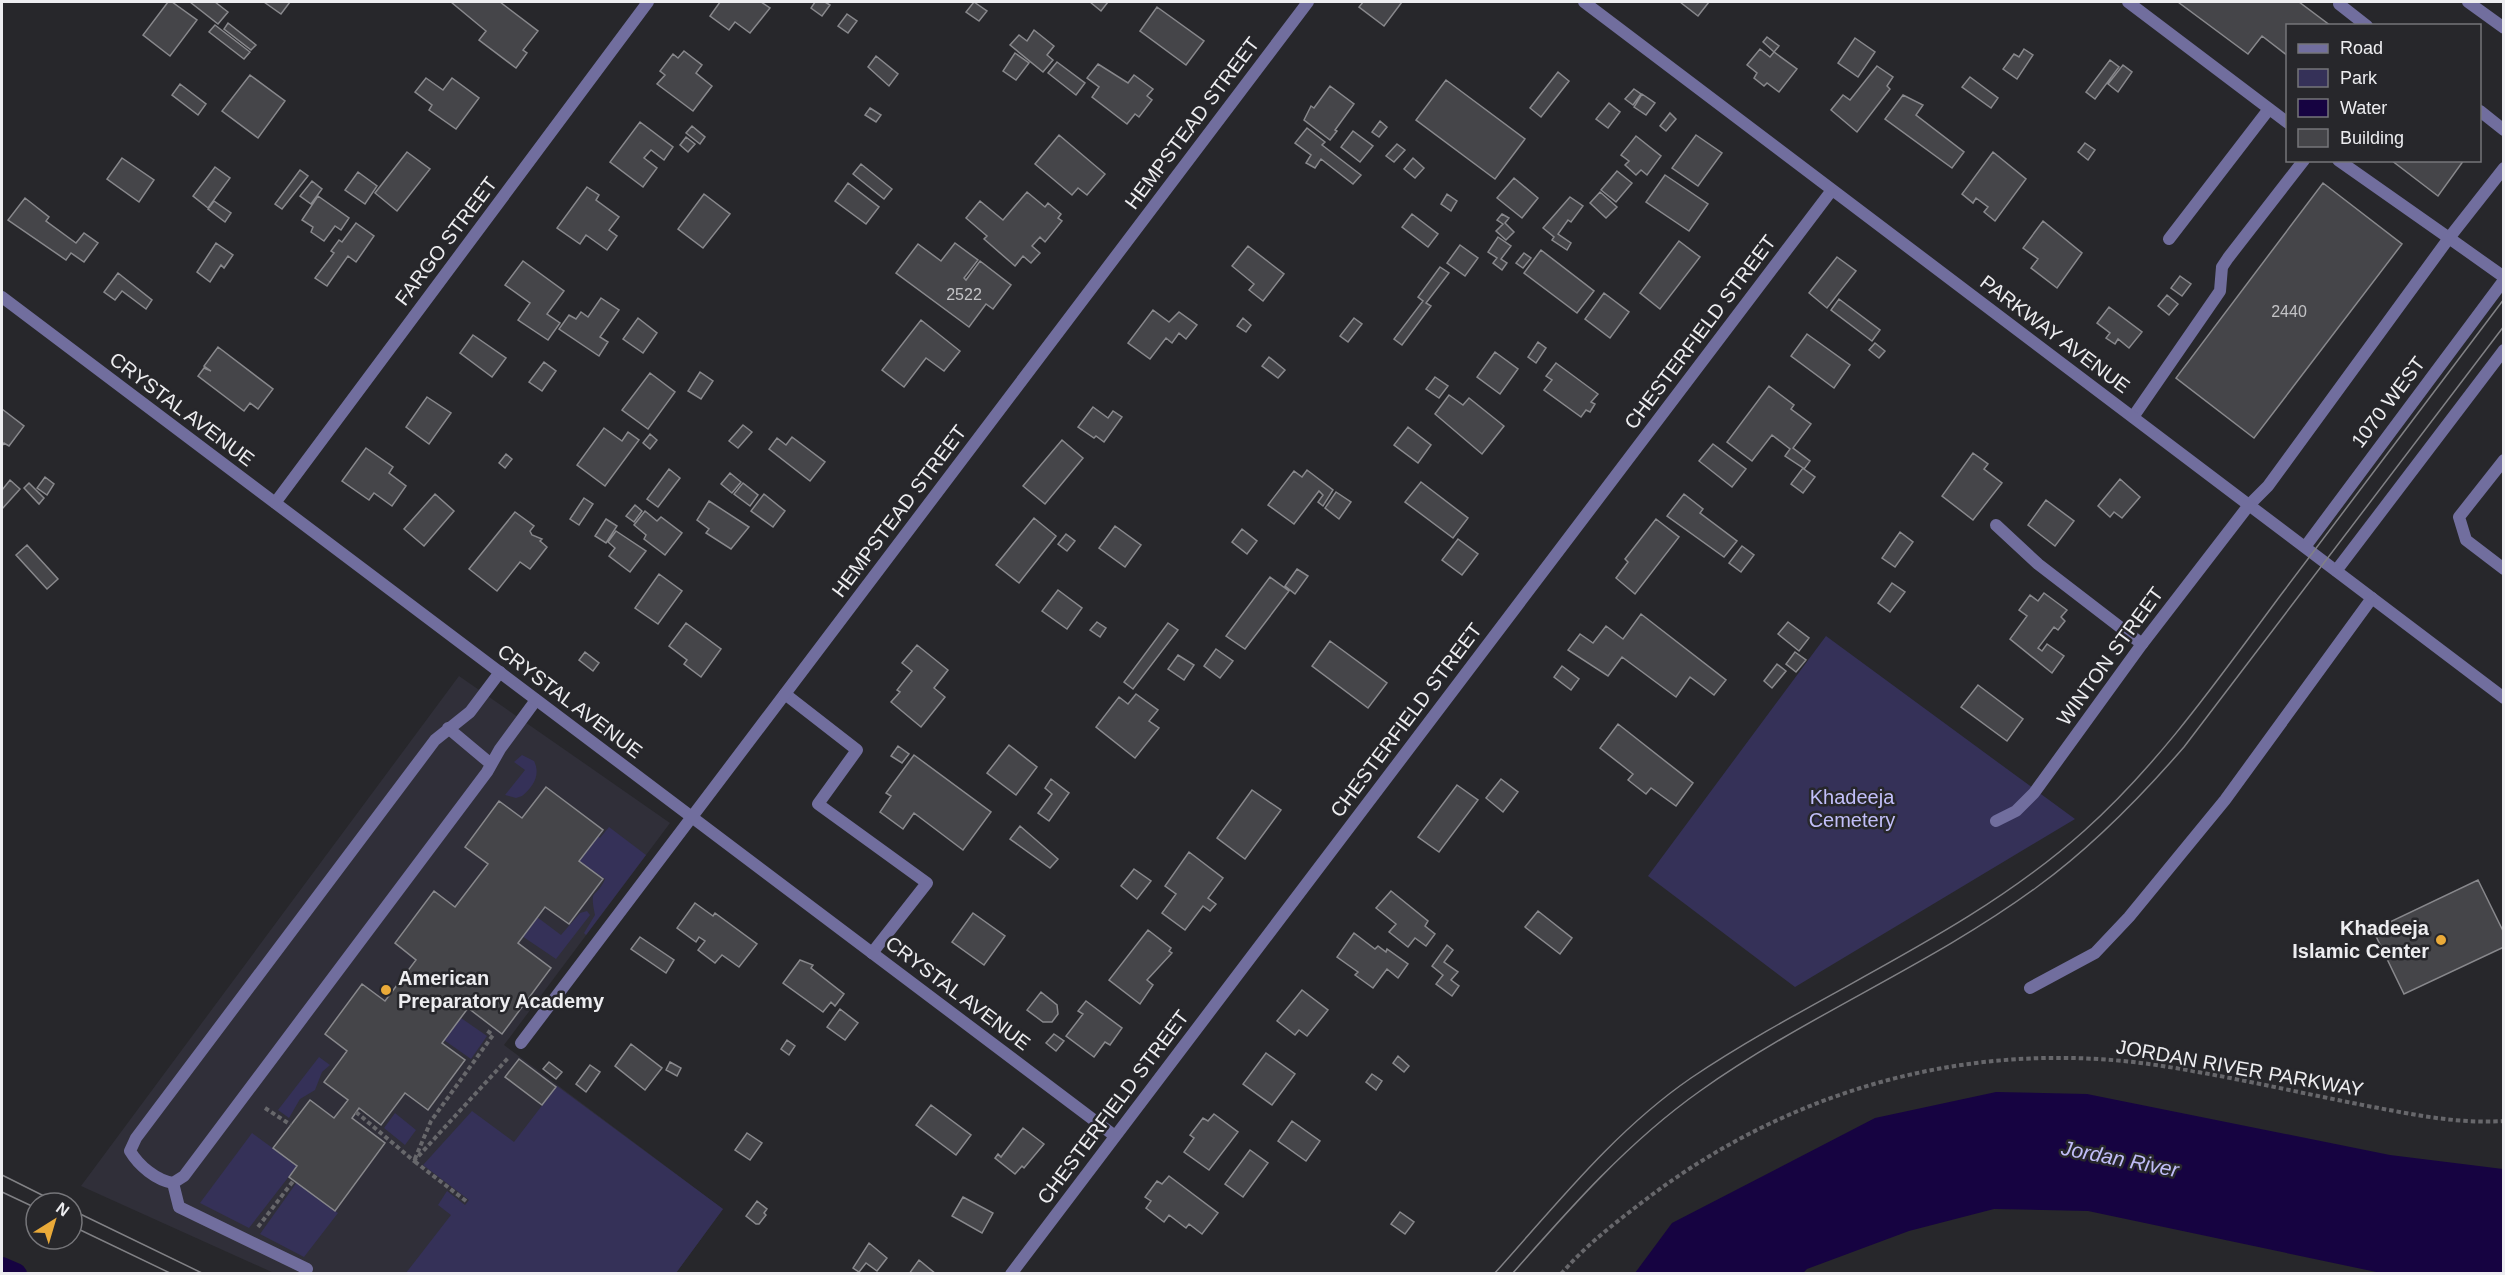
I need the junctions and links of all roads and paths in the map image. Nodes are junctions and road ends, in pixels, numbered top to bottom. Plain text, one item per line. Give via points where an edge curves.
1 (648, 2) edge
2 (1308, 2) edge
3 (1584, 2) edge
4 (2128, 2) edge
5 (2339, 2) edge
6 (2468, 2) edge
7 (2365, 24) edge
8 (2504, 28) edge
9 (2269, 109) junction
10 (2481, 112) edge
11 (2286, 122) edge
12 (2504, 130) edge
13 (2302, 162) edge
14 (2341, 162) edge
15 (2504, 168) edge
16 (1832, 190) junction
17 (2449, 238) junction
18 (2169, 239) dead end
19 (2504, 279) edge
20 (2, 297) edge
21 (2504, 350) edge
22 (2133, 417) junction
23 (2504, 460) edge
24 (275, 503) junction
25 (2249, 505) junction
26 (1996, 525) dead end
27 (2305, 548) junction
28 (2504, 569) edge
29 (2336, 571) junction
30 (2372, 598) junction
31 (2142, 644) junction
32 (500, 672) junction
33 (785, 694) junction
34 (2504, 698) edge
35 (536, 700) junction
36 (448, 728) junction
37 (491, 764) junction
38 (692, 817) junction
39 (1996, 821) dead end
40 (872, 953) junction
41 (2030, 988) dead end
42 (486, 1030) dead end
43 (521, 1043) dead end
44 (508, 1057) dead end
45 (265, 1108) dead end
46 (356, 1112) dead end
47 (2504, 1121) edge
48 (291, 1125) dead end
49 (1115, 1136) junction
50 (414, 1161) junction
51 (294, 1180) dead end
52 (173, 1183) junction
53 (466, 1201) dead end
54 (256, 1230) dead end
55 (307, 1269) dead end
56 (1011, 1274) edge
57 (1561, 1274) edge

1 - 24 street, FARGO STREET
2 - 33 street, HEMPSTEAD STREET
3 - 16 street, PARKWAY AVENUE
4 - 9 street
5 - 7 street
6 - 8 street
9 - 11 street
9 - 18 street
10 - 12 street
13 - 22 street via 2222,267 2220,291
14 - 17 street
15 - 17 street, WINTON STREET
16 - 22 street, PARKWAY AVENUE
16 - 49 street, CHESTERFIELD STREET
17 - 19 street
17 - 25 street, WINTON STREET via 2268,486
19 - 27 street, 1070 WEST
20 - 24 street, CRYSTAL AVENUE
21 - 29 street
22 - 25 street, PARKWAY AVENUE
23 - 28 street via 2459,517 2466,540
24 - 32 street, CRYSTAL AVENUE
25 - 27 street, PARKWAY AVENUE
25 - 31 street, WINTON STREET
26 - 31 street via 2038,564
27 - 29 street, PARKWAY AVENUE
29 - 30 street, PARKWAY AVENUE
30 - 34 street, PARKWAY AVENUE
30 - 41 street via 2225,800 2129,917 2095,953
31 - 39 street, WINTON STREET via 2034,793 2016,811
32 - 35 street, CRYSTAL AVENUE
32 - 36 street via 470,712
33 - 38 street, HEMPSTEAD STREET
33 - 40 street via 857,750 818,804 927,883
35 - 37 street
35 - 38 street, CRYSTAL AVENUE
36 - 37 street
36 - 52 street via 435,740 136,1138 130,1152 135,1160 162,1181
37 - 52 street via 184,1176
38 - 40 street, CRYSTAL AVENUE
38 - 43 street, HEMPSTEAD STREET
40 - 49 street, CRYSTAL AVENUE
42 - 50 path via 493,1035 431,1121
44 - 50 path
45 - 48 path
46 - 50 path
47 - 57 path, JORDAN RIVER PARKWAY via 2442,1120 2124,1060 2068,1057 1967,1064 1860,1089 1805,1106 1759,1127 1668,1182 1601,1234
49 - 56 street, CHESTERFIELD STREET
50 - 53 path
51 - 54 path
52 - 55 street via 179,1207

